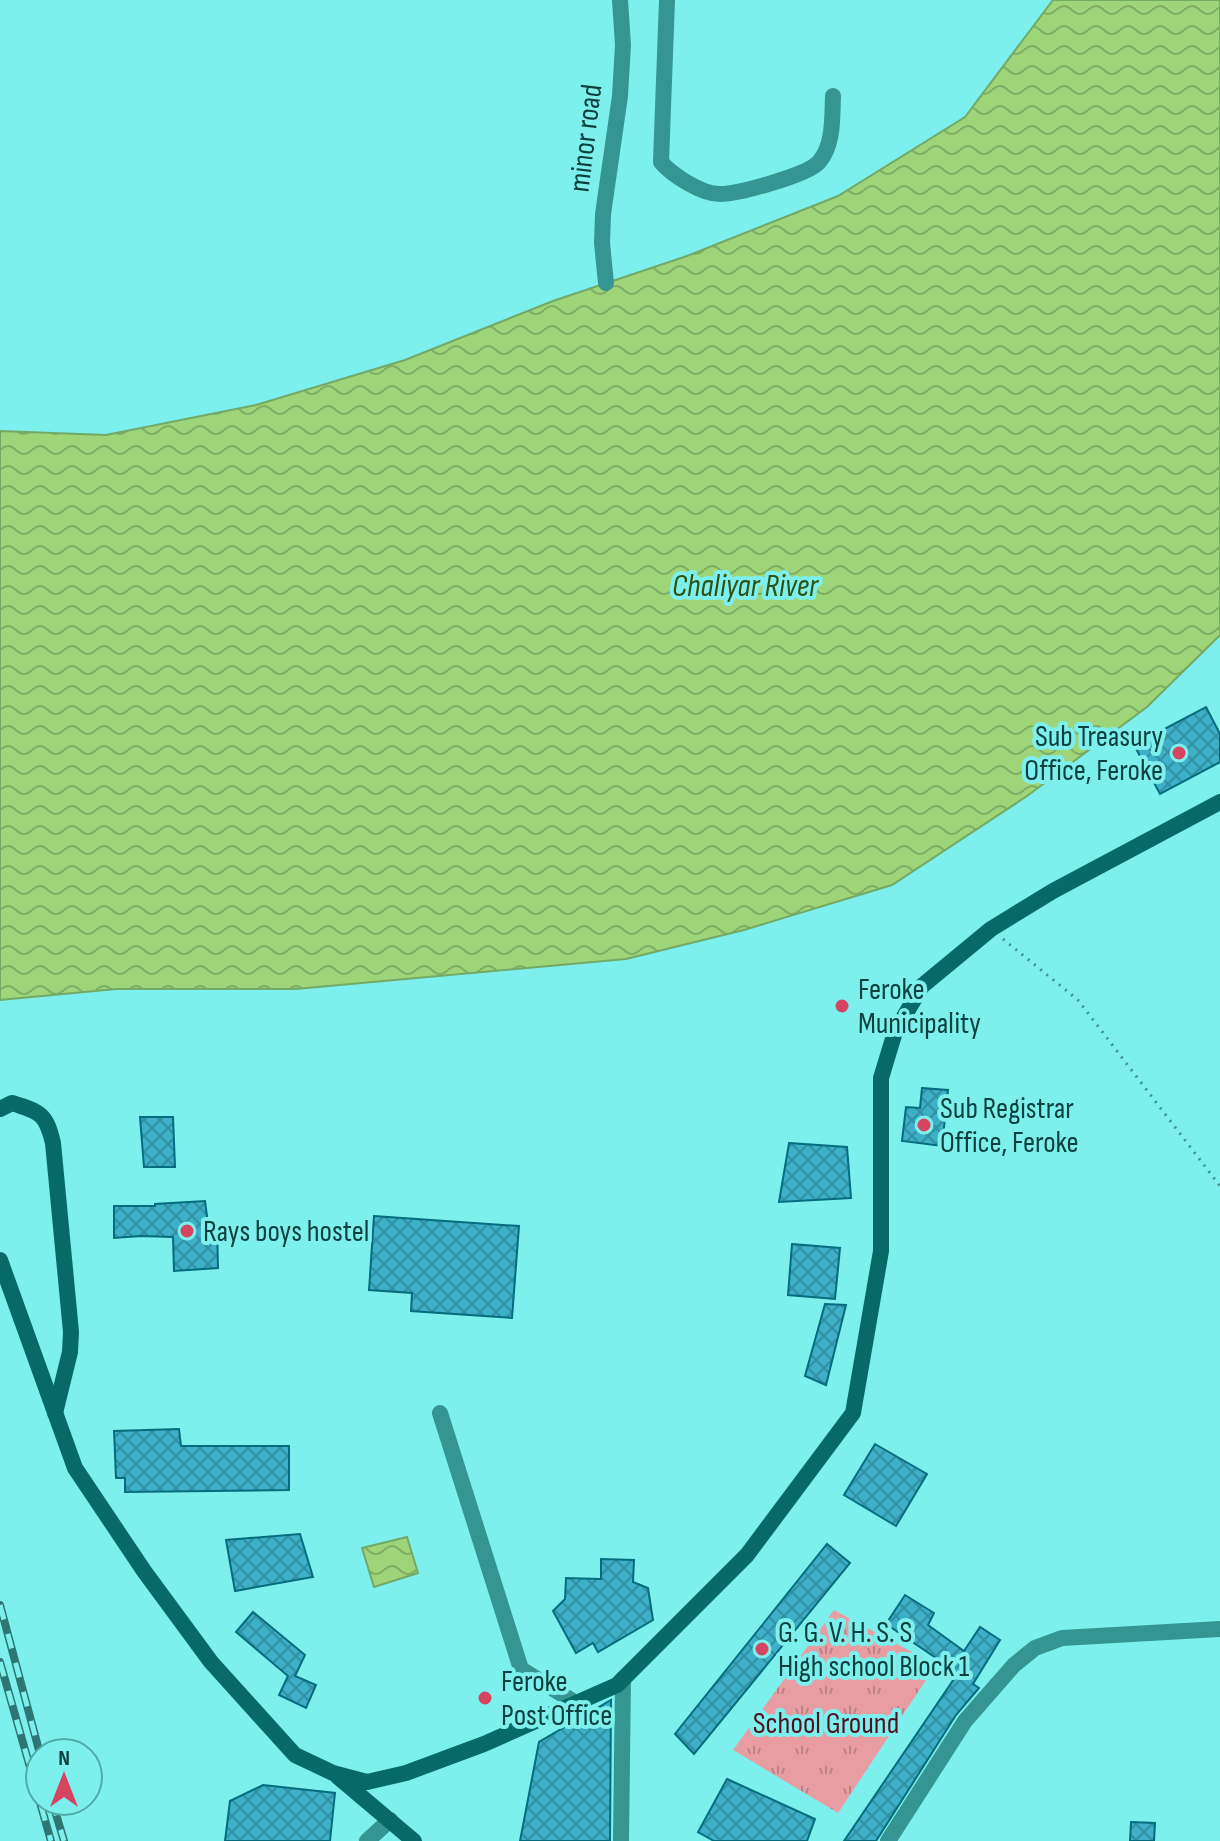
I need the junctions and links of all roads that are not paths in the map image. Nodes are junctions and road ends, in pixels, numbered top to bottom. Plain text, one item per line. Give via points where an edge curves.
1 (620, 0) edge
2 (667, 0) edge
3 (833, 96) dead end
4 (606, 283) dead end
5 (1220, 802) edge
6 (0, 1109) edge
7 (0, 1260) edge
8 (55, 1413) junction
9 (440, 1413) dead end
10 (1220, 1629) edge
11 (623, 1679) junction
12 (576, 1703) junction
13 (333, 1773) junction
14 (390, 1820) junction
15 (367, 1841) edge
16 (414, 1841) edge
17 (621, 1841) edge
18 (888, 1841) edge

1 - 4 street, minor road via 620,96 603,214
2 - 3 street via 661,162 668,170 718,194 788,178 819,163 830,143
5 - 11 main road via 991,929 922,986 895,1032 881,1078 881,1251 853,1413 747,1555
6 - 8 main road via 12,1103 36,1110 48,1124 53,1143 71,1332
7 - 8 main road
8 - 13 main road via 75,1468 211,1662 295,1755
9 - 12 street via 521,1669
10 - 18 street via 1062,1638 1035,1648 965,1721
11 - 12 main road
11 - 17 street
12 - 13 main road via 406,1773 367,1782
13 - 14 main road
14 - 15 street
14 - 16 main road

